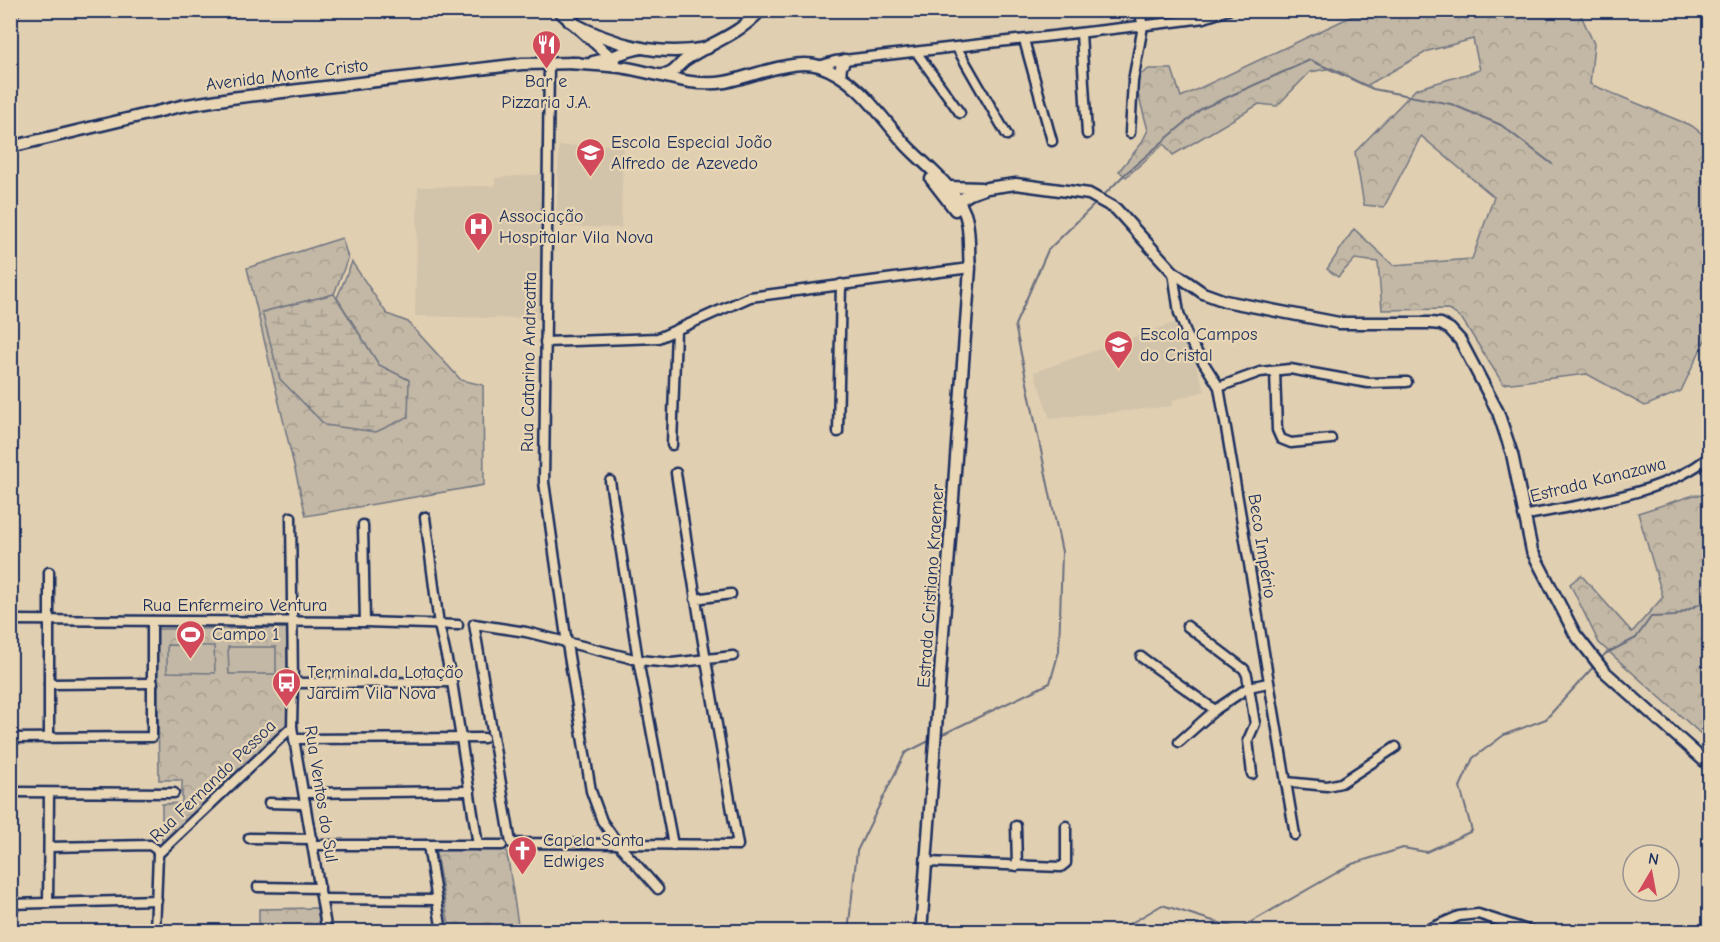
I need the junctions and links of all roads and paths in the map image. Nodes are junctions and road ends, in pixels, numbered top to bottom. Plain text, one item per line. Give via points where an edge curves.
1 (14, 10) edge
2 (558, 10) edge
3 (578, 10) edge
4 (761, 10) edge
5 (1139, 10) edge
6 (1228, 10) edge
7 (10, 18) edge
8 (569, 21) junction
9 (1143, 26) junction
10 (1081, 33) junction
11 (1024, 40) junction
12 (641, 48) junction
13 (708, 48) junction
14 (957, 48) junction
15 (664, 51) junction
16 (916, 53) junction
17 (610, 57) junction
18 (845, 60) junction
19 (549, 63) junction
20 (571, 63) junction
21 (678, 66) junction
22 (624, 68) junction
23 (824, 68) junction
24 (660, 75) junction
25 (840, 76) junction
26 (688, 82) junction
27 (960, 113) dead end
28 (1130, 133) dead end
29 (1087, 134) dead end
30 (1007, 135) dead end
31 (1052, 141) dead end
32 (907, 145) junction
33 (10, 147) edge
34 (948, 187) junction
35 (982, 190) junction
36 (955, 203) junction
37 (968, 227) junction
38 (968, 243) junction
39 (970, 268) junction
40 (1173, 272) junction
41 (841, 284) junction
42 (676, 330) junction
43 (545, 342) junction
44 (1275, 371) junction
45 (1407, 382) dead end
46 (1219, 387) junction
47 (838, 432) dead end
48 (1331, 439) dead end
49 (672, 445) dead end
50 (1710, 456) edge
51 (676, 473) dead end
52 (610, 481) dead end
53 (1523, 516) junction
54 (291, 517) dead end
55 (425, 517) dead end
56 (363, 525) dead end
57 (49, 572) dead end
58 (732, 594) dead end
59 (695, 599) junction
60 (10, 620) edge
61 (48, 620) junction
62 (152, 621) junction
63 (292, 622) junction
64 (365, 622) junction
65 (439, 624) junction
66 (458, 625) dead end
67 (1187, 626) dead end
68 (567, 644) junction
69 (734, 656) dead end
70 (1141, 657) dead end
71 (705, 659) junction
72 (638, 660) junction
73 (452, 682) junction
74 (153, 683) junction
75 (293, 683) junction
76 (1268, 683) junction
77 (49, 684) junction
78 (1249, 687) junction
79 (1215, 710) junction
80 (292, 727) junction
81 (10, 738) edge
82 (49, 738) junction
83 (461, 738) junction
84 (484, 738) dead end
85 (294, 739) junction
86 (1179, 742) dead end
87 (1396, 747) dead end
88 (1710, 766) edge
89 (1252, 774) dead end
90 (1286, 782) junction
91 (470, 791) junction
92 (10, 792) edge
93 (49, 792) junction
94 (304, 793) junction
95 (174, 794) dead end
96 (269, 803) dead end
97 (305, 804) junction
98 (1016, 826) dead end
99 (1066, 826) dead end
100 (1295, 835) dead end
101 (249, 838) dead end
102 (312, 842) junction
103 (428, 845) junction
104 (478, 845) junction
105 (502, 845) dead end
106 (619, 845) junction
107 (673, 845) junction
108 (48, 847) junction
109 (158, 854) junction
110 (927, 862) junction
111 (1017, 866) junction
112 (258, 887) dead end
113 (320, 888) junction
114 (658, 889) dead end
115 (322, 899) junction
116 (157, 900) junction
117 (437, 900) junction
118 (48, 903) junction
119 (10, 904) edge
120 (1511, 924) junction
121 (921, 930) edge
122 (155, 932) edge
123 (327, 932) edge
124 (442, 932) edge
125 (1422, 932) edge
126 (1519, 932) edge
127 (1534, 932) edge

1 - 7 main road
2 - 8 main road
3 - 8 street
4 - 13 main road via 737,32
5 - 9 street
6 - 9 street via 1204,18
8 - 12 main road via 609,40
8 - 17 main road
9 - 10 street
9 - 28 street via 1133,81
10 - 11 street
10 - 29 street
11 - 14 street
11 - 31 street
12 - 15 main road
12 - 17 main road, Avenida Monte Cristo
13 - 15 main road
13 - 21 main road
14 - 16 street
14 - 30 street
15 - 21 main road
16 - 18 street
16 - 27 street
17 - 20 main road, Avenida Monte Cristo
17 - 22 main road
18 - 23 street
18 - 25 main road
19 - 20 main road, Avenida Monte Cristo
19 - 33 main road, Avenida Monte Cristo via 231,98 181,106
19 - 43 street, Rua Catarino Andreatta
20 - 22 main road, Avenida Monte Cristo
21 - 24 main road via 671,73
21 - 26 main road
22 - 24 main road, Avenida Monte Cristo
23 - 25 main road, Estrada Cristiano Kraemer
23 - 26 main road, Estrada Cristiano Kraemer via 798,64 722,82
24 - 26 main road, Estrada Cristiano Kraemer
25 - 32 main road, Estrada Cristiano Kraemer via 865,97
32 - 34 main road, Estrada Cristiano Kraemer
32 - 36 main road, Estrada Cristiano Kraemer
34 - 35 main road
34 - 36 main road, Estrada Cristiano Kraemer
35 - 36 main road
35 - 37 main road via 970,209
35 - 40 main road via 1016,184 1089,194 1116,209
36 - 37 main road, Estrada Cristiano Kraemer
36 - 38 main road, Estrada Cristiano Kraemer
37 - 38 main road, Estrada Cristiano Kraemer
38 - 39 main road, Estrada Cristiano Kraemer
39 - 41 street
39 - 110 main road, Estrada Cristiano Kraemer
40 - 46 street, Beco Império via 1179,313 1188,338
40 - 53 main road via 1203,293 1282,313 1339,323 1430,323 1450,329 1460,340 1498,412 1512,454
41 - 42 street via 750,297
41 - 47 street
42 - 43 street via 658,338
42 - 49 street
43 - 68 street, Rua Catarino Andreatta via 544,482
44 - 45 street via 1290,369 1368,383
44 - 46 street via 1260,372
44 - 48 street via 1277,430 1281,439 1291,443
46 - 76 street, Beco Império
50 - 53 street, Estrada Kanazawa via 1672,480 1646,489
51 - 59 street
52 - 72 street
53 - 88 main road via 1532,551 1591,657
54 - 63 street, Rua Ventos do Sul
55 - 65 street
56 - 64 street
57 - 61 street
58 - 59 street
59 - 71 street
60 - 61 street, Rua Enfermeiro Ventura
61 - 62 street, Rua Enfermeiro Ventura
61 - 77 street
62 - 63 street, Rua Enfermeiro Ventura
62 - 74 street
63 - 64 street, Rua Enfermeiro Ventura
63 - 75 street, Rua Ventos do Sul
64 - 65 street, Rua Enfermeiro Ventura
65 - 66 street, Rua Enfermeiro Ventura
65 - 73 street
67 - 78 street via 1244,669
68 - 72 street
68 - 106 street, Rua Catarino Andreatta via 591,791 602,821
68 - 106 street via 526,632 474,624 511,843
69 - 71 street
70 - 79 street
71 - 72 street via 672,663
71 - 107 street via 738,845
72 - 107 street
73 - 75 street
73 - 83 street
74 - 77 street
74 - 82 street via 152,737
75 - 80 street, Rua Ventos do Sul
76 - 78 street
76 - 90 street, Beco Império
77 - 82 street
78 - 79 street
78 - 89 street via 1255,724 1248,740
79 - 86 street
80 - 85 street, Rua Ventos do Sul
80 - 109 street, Rua Fernando Pessoa
81 - 82 street
83 - 84 street
83 - 85 street
83 - 91 street
85 - 94 street, Rua Ventos do Sul
87 - 90 street via 1341,783 1327,786
90 - 100 street, Beco Império
91 - 94 street
91 - 104 street
92 - 93 street
93 - 95 street
93 - 108 street
94 - 97 street, Rua Ventos do Sul
96 - 97 street
97 - 102 street, Rua Ventos do Sul
98 - 111 street
99 - 111 street via 1064,866
101 - 102 street
102 - 103 street
102 - 113 street, Rua Ventos do Sul
103 - 104 street
103 - 117 street
104 - 105 street
106 - 107 street
106 - 114 street, Rua Catarino Andreatta
108 - 109 street via 150,845
108 - 118 street
109 - 116 street, Rua Fernando Pessoa
110 - 111 street
110 - 121 main road, Estrada Cristiano Kraemer
112 - 113 street
113 - 115 street, Rua Ventos do Sul
115 - 117 street
115 - 123 street, Rua Ventos do Sul
116 - 118 street
116 - 122 street, Rua Fernando Pessoa
117 - 124 street
118 - 119 street
120 - 125 street via 1469,914
120 - 126 street
120 - 127 street

